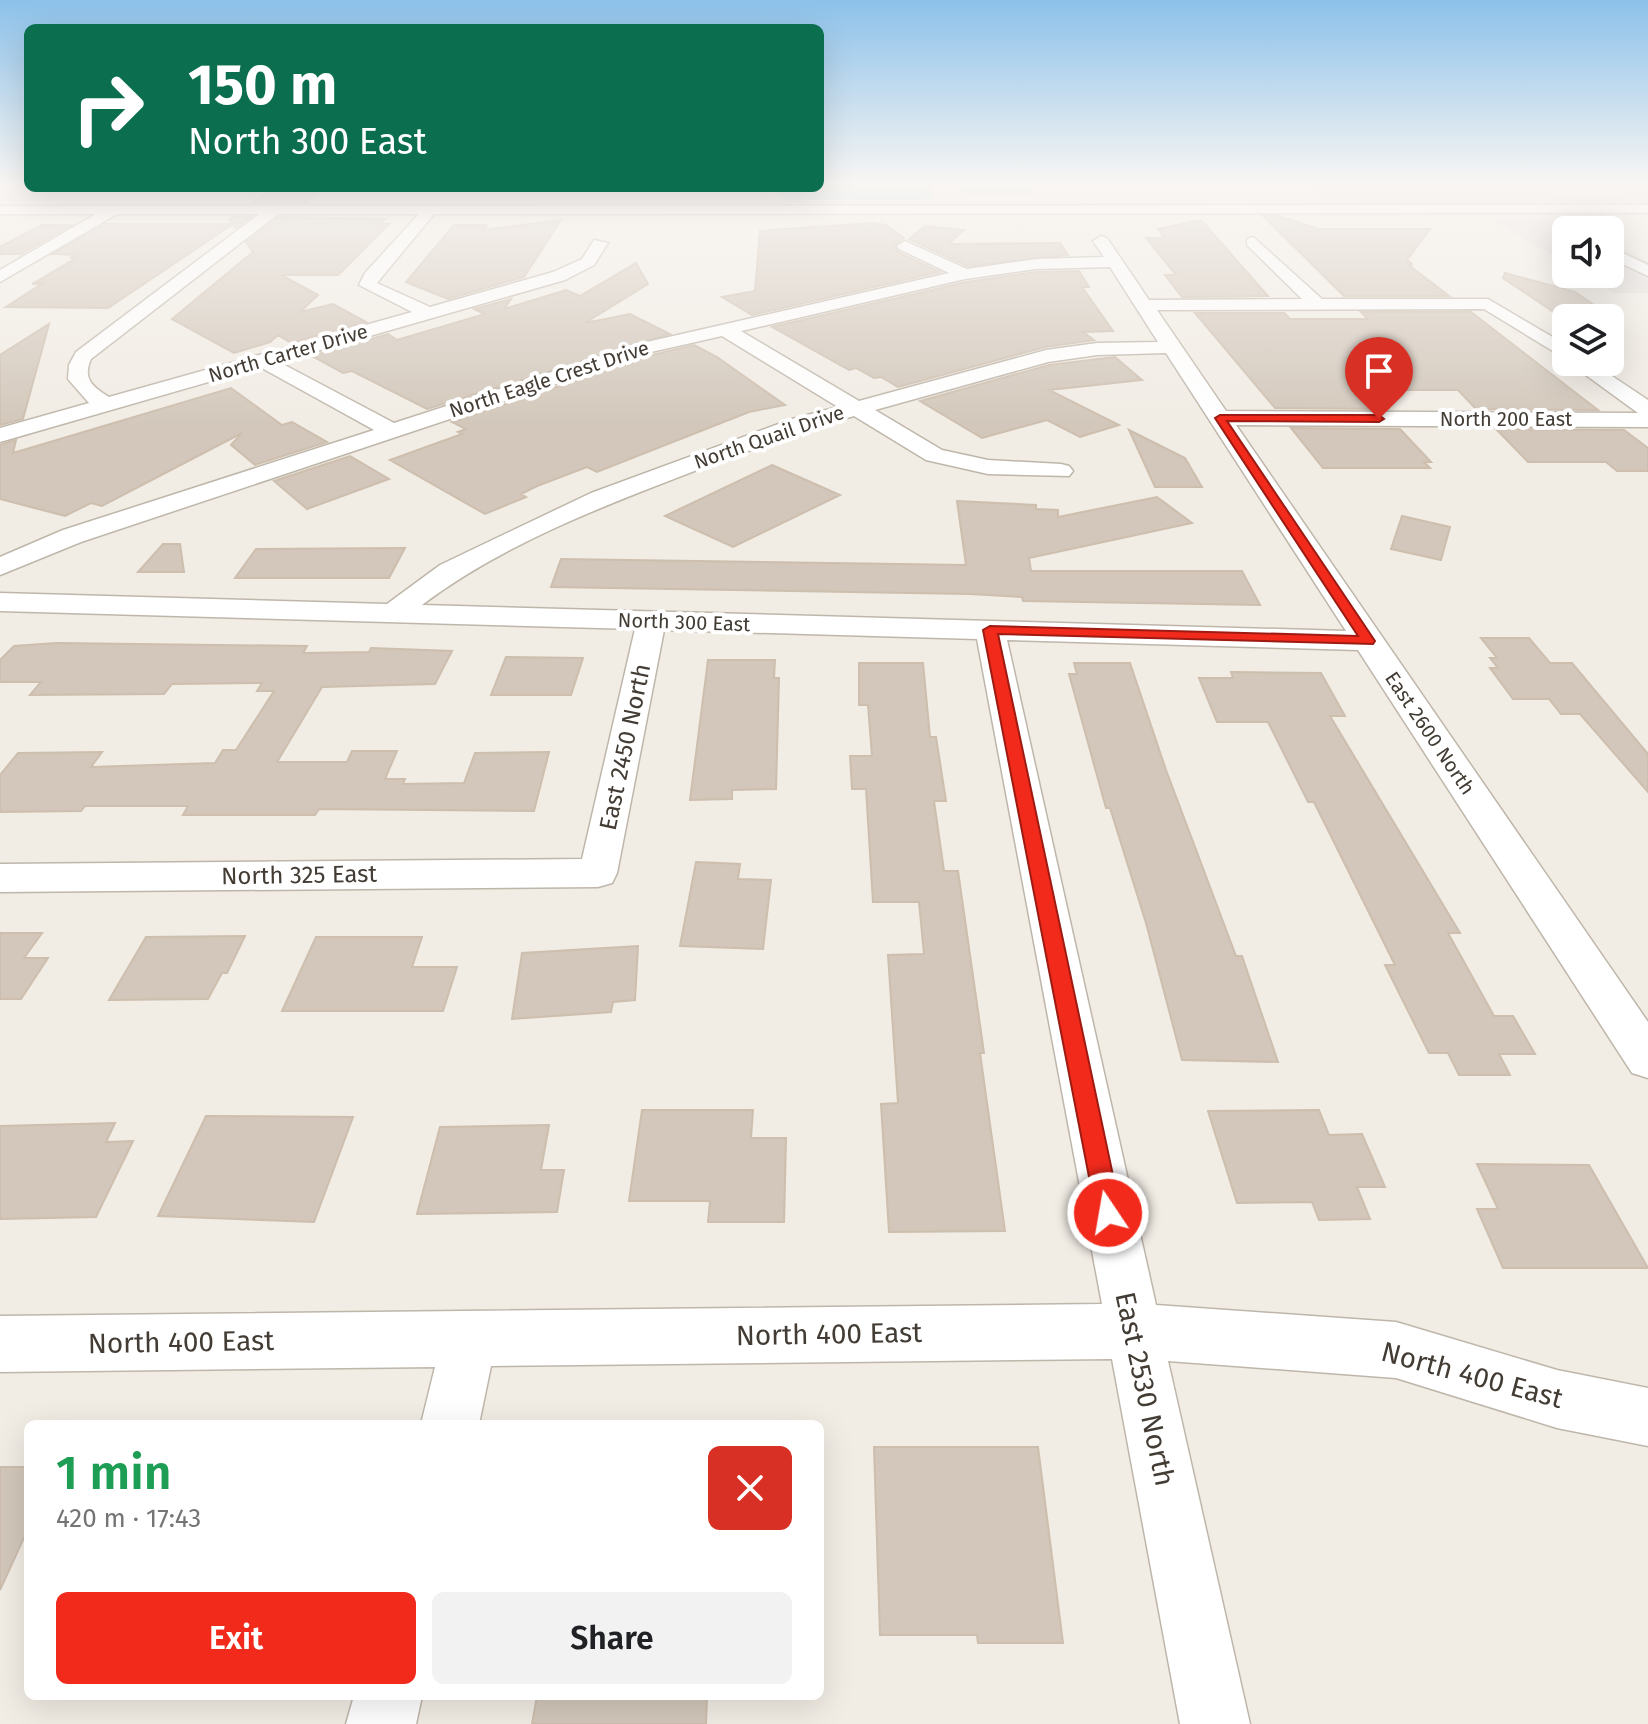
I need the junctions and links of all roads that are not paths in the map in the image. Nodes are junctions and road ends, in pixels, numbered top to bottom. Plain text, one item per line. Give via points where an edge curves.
1 (21, 264) edge
2 (203, 264) edge
3 (385, 264) edge
4 (582, 264) edge
5 (945, 264) edge
6 (1033, 264) edge
7 (1118, 264) edge
8 (1276, 264) edge
9 (965, 274) junction
10 (0, 277) edge
11 (1316, 303) junction
12 (1145, 305) junction
13 (428, 313) junction
14 (724, 329) junction
15 (1552, 344) edge
16 (1173, 347) junction
17 (261, 360) junction
18 (1598, 376) edge
19 (107, 405) junction
20 (854, 407) junction
21 (1648, 410) edge
22 (1220, 418) junction
23 (1648, 420) edge
24 (391, 430) junction
25 (0, 435) edge
26 (1061, 471) dead end
27 (0, 567) edge
28 (0, 602) edge
29 (394, 613) junction
30 (651, 621) junction
31 (990, 630) junction
32 (1368, 641) junction
33 (598, 873) joint
34 (0, 878) edge
35 (1648, 1059) edge
36 (1132, 1331) junction
37 (469, 1338) junction
38 (0, 1344) edge
39 (1648, 1417) edge
40 (451, 1420) edge
41 (387, 1700) edge
42 (381, 1724) edge
43 (1215, 1724) edge

1 - 10 street
2 - 19 street via 83,356 77,382
3 - 13 street via 368,285
4 - 13 street, North Carter Drive
5 - 9 street
6 - 9 street, North Eagle Crest Drive
7 - 12 street, East 2600 North
8 - 11 street
9 - 14 street, North Eagle Crest Drive
11 - 12 street
11 - 15 street via 1488,304
12 - 16 street, East 2600 North
13 - 17 street, North Carter Drive
14 - 20 street
14 - 24 street, North Eagle Crest Drive via 623,354
16 - 20 street, North Quail Drive via 1058,354
16 - 22 street, East 2600 North
17 - 19 street, North Carter Drive
17 - 24 street
18 - 21 street
19 - 25 street, North Carter Drive
20 - 26 street via 934,455 988,467
20 - 29 street, North Quail Drive via 600,498 450,571
22 - 23 street, North 200 East
22 - 32 street, East 2600 North
24 - 27 street, North Eagle Crest Drive via 72,536
28 - 29 street, North 300 East
29 - 30 street, North 300 East
30 - 31 street, North 300 East
30 - 33 street, East 2450 North
31 - 32 street, North 300 East
31 - 36 street, East 2530 North
32 - 35 street, East 2600 North
33 - 34 street, North 325 East
36 - 37 street, North 400 East
36 - 39 street, North 400 East via 1396,1350 1557,1399
36 - 43 street, East 2530 North
37 - 38 street, North 400 East
37 - 40 street
41 - 42 street

